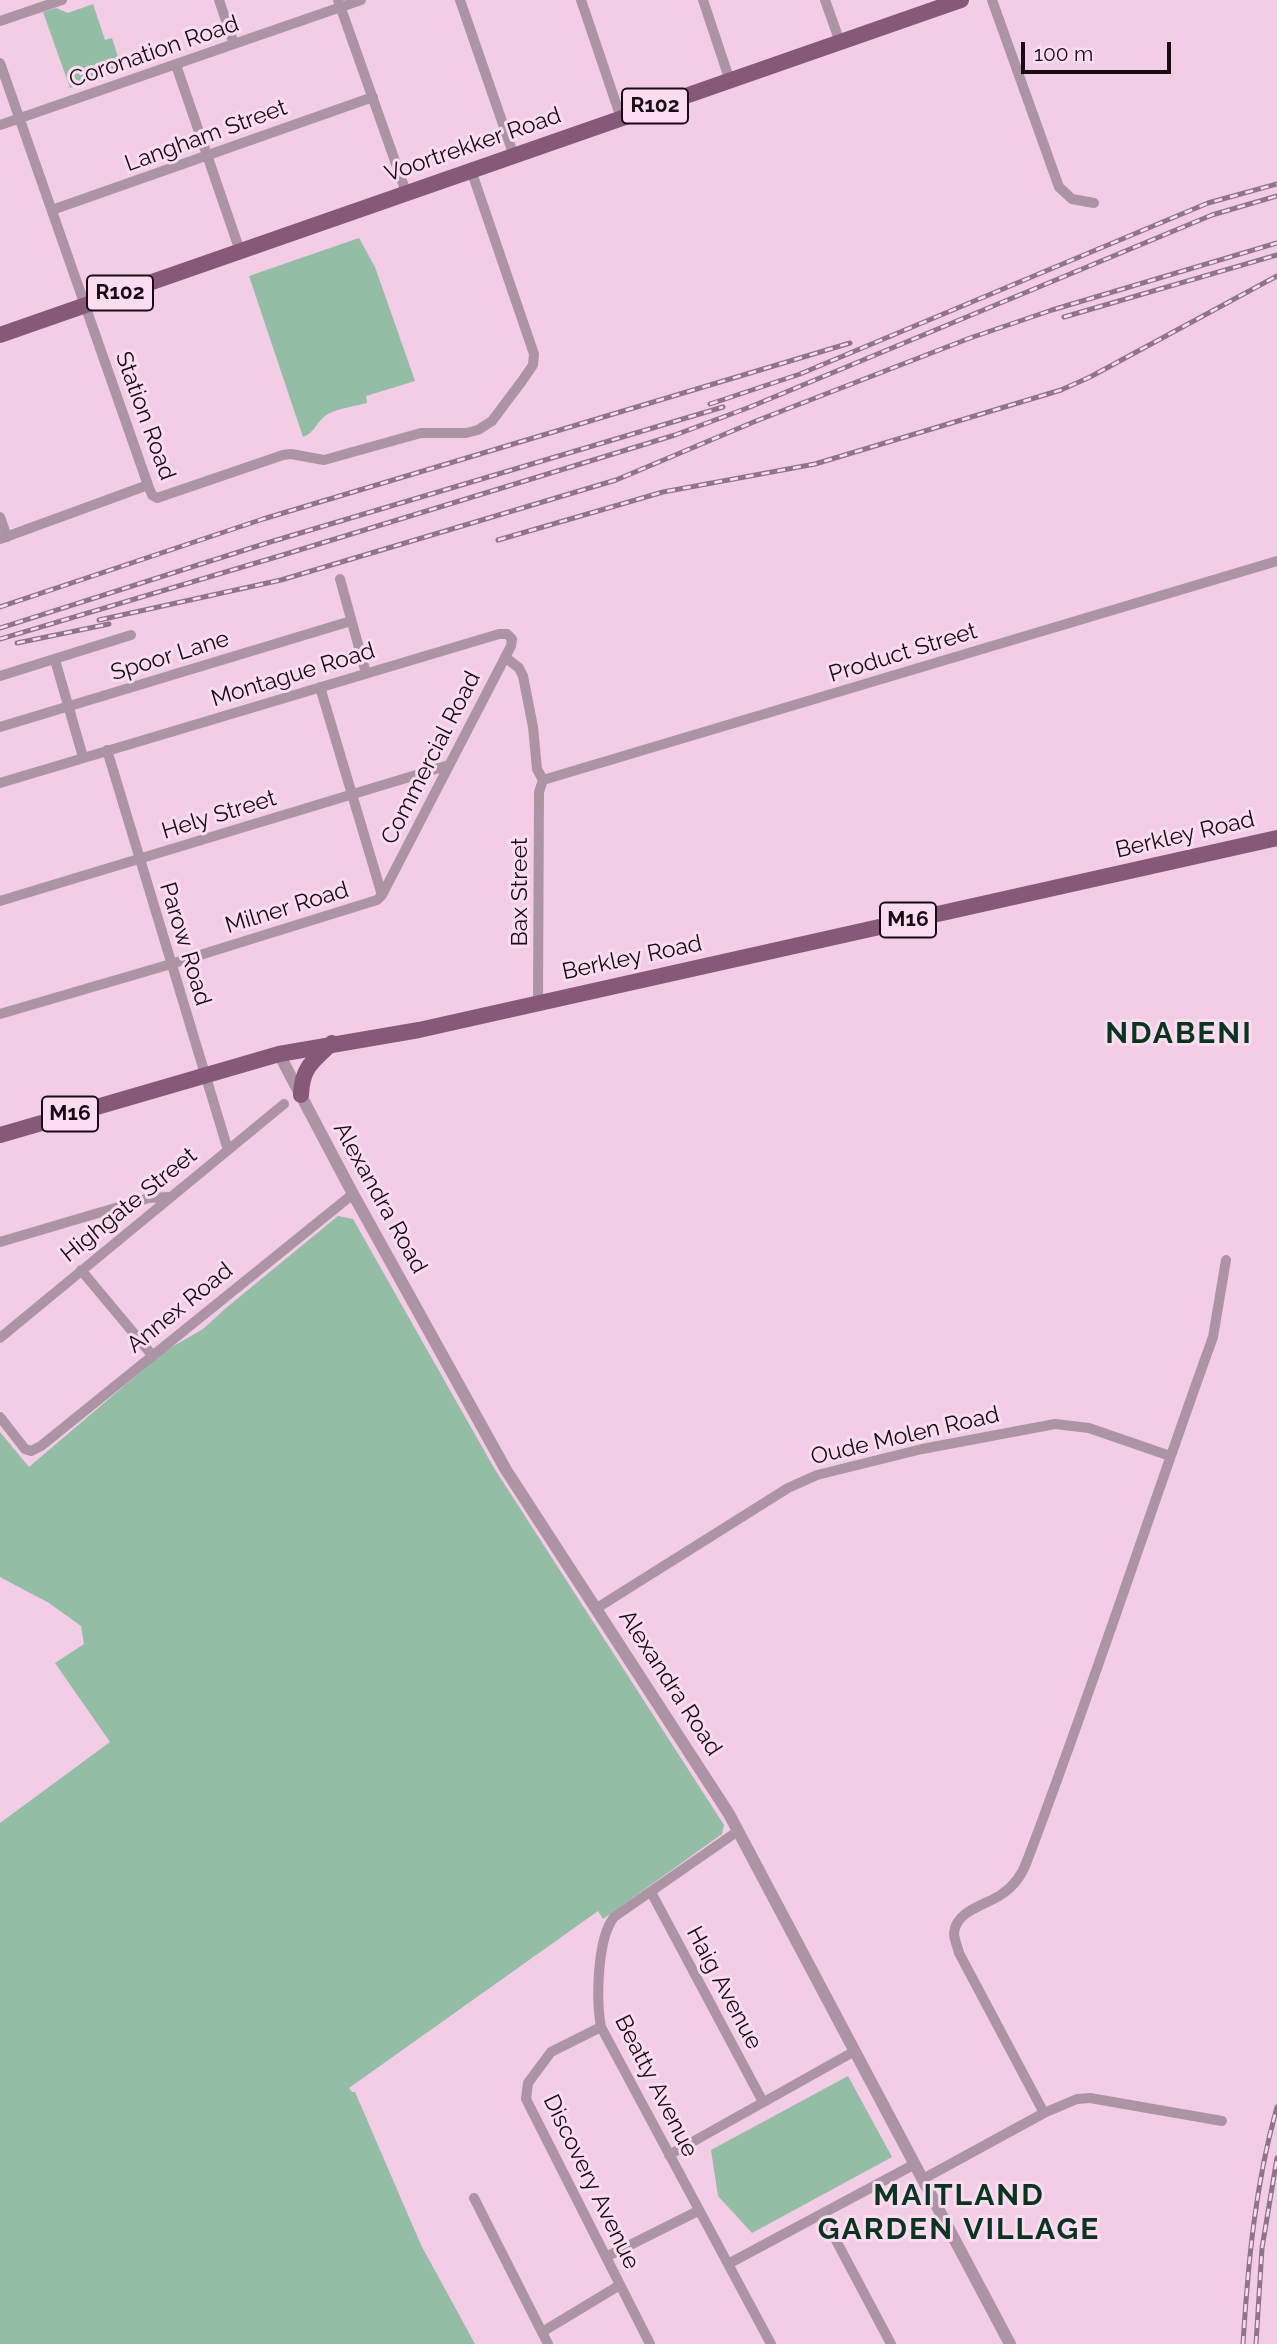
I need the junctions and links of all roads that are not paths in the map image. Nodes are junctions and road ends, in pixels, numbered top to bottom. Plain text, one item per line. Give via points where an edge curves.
1 (62, 0) edge
2 (219, 0) edge
3 (361, 0) edge
4 (460, 0) edge
5 (581, 0) edge
6 (703, 0) edge
7 (825, 0) edge
8 (961, 0) edge
9 (992, 0) edge
10 (339, 4) edge
11 (0, 21) edge
12 (840, 42) junction
13 (234, 44) junction
14 (0, 62) edge
15 (176, 65) junction
16 (730, 81) junction
17 (373, 97) junction
18 (621, 118) junction
19 (19, 119) junction
20 (0, 125) edge
21 (207, 156) junction
22 (514, 156) junction
23 (471, 170) junction
24 (406, 192) junction
25 (1094, 203) dead end
26 (52, 210) junction
27 (240, 251) junction
28 (85, 306) junction
29 (0, 335) edge
30 (148, 485) junction
31 (0, 517) edge
32 (3, 538) edge
33 (1277, 561) edge
34 (340, 579) dead end
35 (351, 621) junction
36 (131, 635) dead end
37 (512, 639) joint
38 (505, 657) junction
39 (55, 660) junction
40 (366, 673) junction
41 (0, 676) edge
42 (320, 687) junction
43 (68, 706) junction
44 (0, 727) edge
45 (107, 750) junction
46 (83, 757) junction
47 (449, 765) junction
48 (542, 781) junction
49 (0, 782) edge
50 (351, 796) junction
51 (1277, 838) edge
52 (139, 859) junction
53 (382, 895) junction
54 (0, 901) edge
55 (171, 964) junction
56 (538, 1002) junction
57 (0, 1014) edge
58 (332, 1043) junction
59 (279, 1054) junction
60 (205, 1074) junction
61 (301, 1095) junction
62 (284, 1104) dead end
63 (0, 1135) edge
64 (228, 1150) junction
65 (353, 1194) junction
66 (169, 1197) junction
67 (0, 1242) edge
68 (1226, 1260) dead end
69 (81, 1270) junction
70 (0, 1338) edge
71 (152, 1355) junction
72 (0, 1417) edge
73 (1170, 1456) junction
74 (597, 1608) junction
75 (738, 1831) junction
76 (651, 1892) junction
77 (601, 2027) junction
78 (855, 2051) junction
79 (763, 2102) junction
80 (1044, 2113) junction
81 (1222, 2121) dead end
82 (669, 2155) junction
83 (915, 2164) junction
84 (923, 2179) junction
85 (474, 2198) dead end
86 (698, 2211) junction
87 (822, 2214) junction
88 (607, 2257) junction
89 (728, 2263) junction
90 (620, 2285) junction
91 (542, 2332) junction
92 (548, 2344) edge
93 (650, 2344) edge
94 (771, 2344) edge
95 (891, 2344) edge
96 (1010, 2344) edge

1 - 11 street
2 - 13 street
3 - 10 street, Coronation Road
4 - 22 street
5 - 18 street
6 - 16 street
7 - 12 street
8 - 12 main road, Voortrekker Road / R102
9 - 25 street via 1059,187 1072,199
10 - 13 street, Coronation Road
10 - 17 street
12 - 16 main road, Voortrekker Road / R102
13 - 15 street, Coronation Road
14 - 19 street, Station Road
15 - 19 street, Coronation Road
15 - 21 street
16 - 18 main road, Voortrekker Road / R102
17 - 21 street, Langham Street
17 - 24 street
18 - 22 main road, Voortrekker Road / R102
19 - 20 street, Coronation Road
19 - 26 street, Station Road
21 - 26 street, Langham Street
21 - 27 street
22 - 23 main road, Voortrekker Road / R102
23 - 24 main road, Voortrekker Road / R102
23 - 30 street, Station Road via 534,358 492,421 473,432 421,433 324,460 282,455 160,498 152,495
24 - 27 main road, Voortrekker Road / R102
26 - 28 street, Station Road
27 - 28 main road, Voortrekker Road / R102
28 - 29 main road, Voortrekker Road / R102
28 - 30 street, Station Road
30 - 32 street
31 - 32 street
33 - 48 street, Product Street
34 - 35 street
35 - 40 street
35 - 43 street, Spoor Lane
36 - 39 street
37 - 38 street, Commercial Road
37 - 40 street, Montague Road via 499,634
38 - 47 street, Commercial Road
38 - 48 street, Bax Street via 523,676
39 - 41 street
39 - 43 street
40 - 42 street, Montague Road
42 - 45 street, Montague Road
42 - 50 street
43 - 44 street, Spoor Lane
43 - 46 street
45 - 46 street, Montague Road
45 - 52 street, Parow Road
46 - 49 street, Montague Road
47 - 50 street, Hely Street
47 - 53 street, Commercial Road
48 - 56 street, Bax Street
50 - 52 street, Hely Street
50 - 53 street
51 - 56 main road, Berkley Road / M16
52 - 54 street, Hely Street
52 - 55 street, Parow Road
53 - 55 street, Milner Road
55 - 57 street, Milner Road
55 - 60 street, Parow Road
56 - 58 main road, Berkley Road / M16 via 419,1030
58 - 59 main road, Berkley Road / M16
58 - 61 main road via 305,1070
59 - 60 main road, Berkley Road / M16
59 - 61 street, Alexandra Road
60 - 63 main road, Berkley Road / M16
60 - 64 street, Parow Road
61 - 65 street, Alexandra Road
62 - 64 street, Highgate Street
64 - 66 street, Highgate Street
65 - 71 street, Annex Road
65 - 74 street, Alexandra Road via 506,1470
66 - 67 street via 149,1198
66 - 69 street, Highgate Street
68 - 73 street via 1213,1337
69 - 70 street, Highgate Street
69 - 71 street
71 - 72 street, Annex Road via 31,1451
73 - 74 street, Oude Molen Road via 1089,1428 1055,1424 817,1475 788,1488
73 - 80 street via 1025,1868 1015,1884 960,1920 954,1933 959,1953
74 - 75 street, Alexandra Road
75 - 76 street, Beatty Avenue
75 - 78 street, Alexandra Road
76 - 77 street, Beatty Avenue via 608,1925 597,1996
76 - 79 street, Haig Avenue
77 - 82 street, Beatty Avenue
77 - 88 street, Discovery Avenue via 551,2052 527,2083 526,2099
78 - 79 street
78 - 83 street, Alexandra Road
79 - 82 street
80 - 81 street via 1090,2098
80 - 84 street
82 - 86 street, Beatty Avenue
83 - 84 street, Alexandra Road
83 - 87 street
84 - 96 street, Alexandra Road
85 - 91 street
86 - 88 street
86 - 89 street, Beatty Avenue
87 - 89 street
87 - 95 street
88 - 90 street, Discovery Avenue
89 - 94 street, Beatty Avenue
90 - 91 street
90 - 93 street, Discovery Avenue
91 - 92 street

